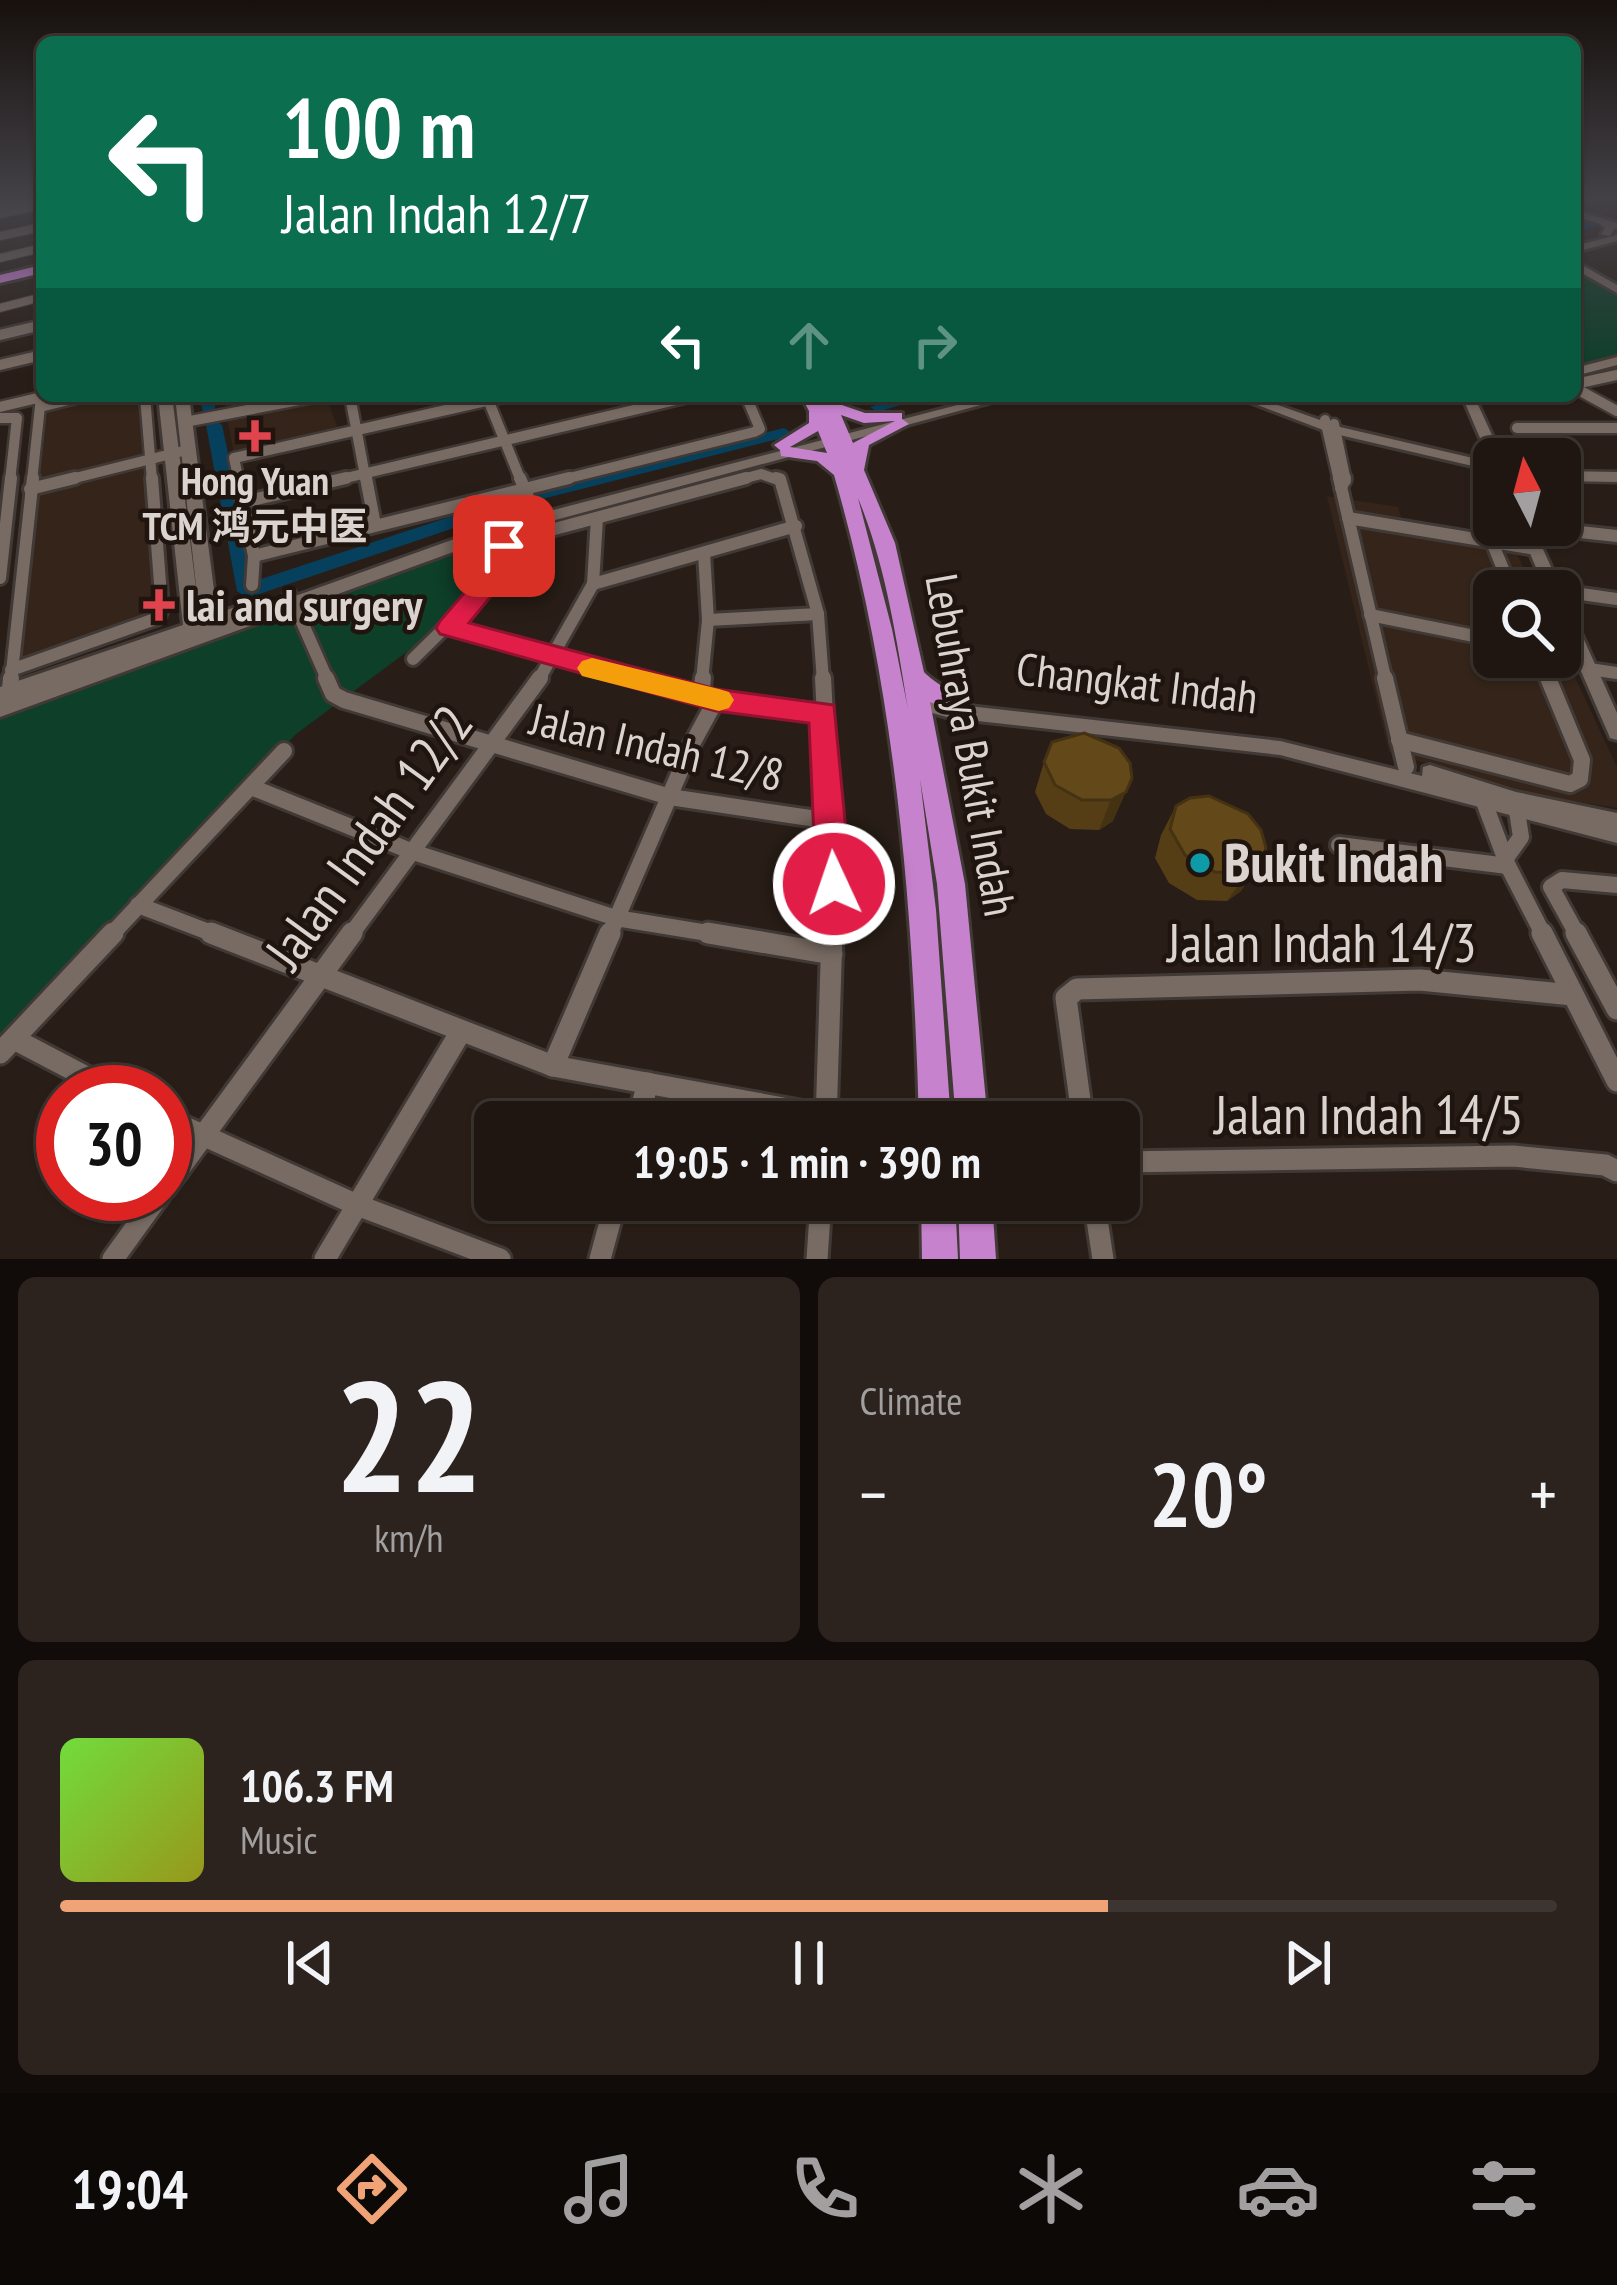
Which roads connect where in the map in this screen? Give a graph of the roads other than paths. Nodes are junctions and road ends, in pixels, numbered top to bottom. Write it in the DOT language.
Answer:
graph roads {
  1 [pos="36,268"];
  2 [pos="1581,268"];
  3 [pos="0,277"];
  4 [pos="1617,290"];
  5 [pos="36,299"];
  6 [pos="0,308"];
  7 [pos="36,326"];
  8 [pos="0,334"];
  9 [pos="36,356"];
  10 [pos="1617,361"];
  11 [pos="0,364"];
  12 [pos="1581,370"];
  13 [pos="1617,376"];
  14 [pos="1581,385"];
  15 [pos="1581,390"];
  16 [pos="36,398"];
  17 [pos="41,402"];
  18 [pos="145,402"];
  19 [pos="166,402"];
  20 [pos="183,402"];
  21 [pos="222,402"];
  22 [pos="290,402"];
  23 [pos="351,402"];
  24 [pos="472,402"];
  25 [pos="489,402"];
  26 [pos="668,402"];
  27 [pos="749,402"];
  28 [pos="821,402"];
  29 [pos="956,402"];
  30 [pos="980,402"];
  31 [pos="1259,402"];
  32 [pos="1273,402"];
  33 [pos="1470,402"];
  34 [pos="0,403"];
  35 [pos="1617,411"];
  36 [pos="224,415"];
  37 [pos="0,418"];
  38 [pos="898,420"];
  39 [pos="185,422"];
  40 [pos="1330,425"];
  41 [pos="1517,428"];
  42 [pos="1617,428"];
  43 [pos="356,430"];
  44 [pos="837,436"];
  45 [pos="1485,438"];
  46 [pos="504,441"];
  47 [pos="785,449"];
  48 [pos="179,452"];
  49 [pos="7,456"];
  50 [pos="1473,457"];
  51 [pos="150,459"];
  52 [pos="851,470"];
  53 [pos="365,474"];
  54 [pos="1581,476"];
  55 [pos="1617,477"];
  56 [pos="524,488"];
  57 [pos="30,489"];
  58 [pos="619,496"];
  59 [pos="4,501"];
  60 [pos="244,502"];
  61 [pos="533,509"];
  62 [pos="597,518"];
  63 [pos="1348,518"];
  64 [pos="374,524"];
  65 [pos="796,526"];
  66 [pos="1581,532"];
  67 [pos="1617,536"];
  68 [pos="499,538"];
  69 [pos="1473,539"];
  70 [pos="1517,546"];
  71 [pos="1535,546"];
  72 [pos="1536,549"];
  73 [pos="704,553"];
  74 [pos="1,554"];
  75 [pos="254,556"];
  76 [pos="1546,570"];
  77 [pos="0,578"];
  78 [pos="593,584"];
  79 [pos="252,585"];
  80 [pos="196,594"];
  81 [pos="1581,594"];
  82 [pos="1617,599"];
  83 [pos="287,600"];
  84 [pos="878,608"];
  85 [pos="818,614"];
  86 [pos="1370,615"];
  87 [pos="708,620"];
  88 [pos="449,628"];
  89 [pos="201,632"];
  90 [pos="1473,636"];
  91 [pos="1581,651"];
  92 [pos="123,652"];
  93 [pos="413,659"];
  94 [pos="554,659"];
  95 [pos="1589,669"];
  96 [pos="1617,673"];
  97 [pos="914,675"];
  98 [pos="1548,678"];
  99 [pos="6,694"];
  100 [pos="709,698"];
  101 [pos="919,703"];
  102 [pos="953,706"];
  103 [pos="823,713"];
  104 [pos="1617,733"];
  105 [pos="925,737"];
  106 [pos="1400,740"];
  107 [pos="491,746"];
  108 [pos="284,751"];
  109 [pos="1406,767"];
  110 [pos="250,787"];
  111 [pos="670,797"];
  112 [pos="1484,802"];
  113 [pos="1517,812"];
  114 [pos="912,820"];
  115 [pos="830,821"];
  116 [pos="1617,822"];
  117 [pos="1617,834"];
  118 [pos="1339,845"];
  119 [pos="413,851"];
  120 [pos="1507,862"];
  121 [pos="1617,885"];
  122 [pos="138,905"];
  123 [pos="616,918"];
  124 [pos="832,954"];
  125 [pos="320,978"];
  126 [pos="1574,995"];
  127 [pos="1617,1009"];
  128 [pos="460,1033"];
  129 [pos="7,1046"];
  130 [pos="52,1065"];
  131 [pos="553,1066"];
  132 [pos="1617,1081"];
  133 [pos="648,1083"];
  134 [pos="643,1101"];
  135 [pos="738,1101"];
  136 [pos="828,1101"];
  137 [pos="933,1101"];
  138 [pos="970,1101"];
  139 [pos="1080,1101"];
  140 [pos="192,1133"];
  141 [pos="202,1138"];
  142 [pos="192,1152"];
  143 [pos="1140,1162"];
  144 [pos="1617,1171"];
  145 [pos="357,1205"];
  146 [pos="141,1221"];
  147 [pos="610,1221"];
  148 [pos="820,1221"];
  149 [pos="939,1221"];
  150 [pos="976,1221"];
  151 [pos="1097,1221"];
  152 [pos="113,1259"];
  153 [pos="325,1259"];
  154 [pos="500,1259"];
  155 [pos="600,1259"];
  156 [pos="818,1259"];
  157 [pos="940,1259"];
  158 [pos="978,1259"];
  159 [pos="1103,1259"];
  1 -- 3 [label="highway"];
  2 -- 4 [label="main road"];
  5 -- 6 [label="street"];
  7 -- 8 [label="street"];
  9 -- 11 [label="street"];
  10 -- 12 [label="main road"];
  13 -- 14 [label="street"];
  15 -- 35 [label="street"];
  16 -- 34 [label="street"];
  17 -- 57 [label="street"];
  18 -- 51 [label="street"];
  19 -- 48 [label="main road"];
  20 -- 39 [label="main road"];
  21 -- 36 [label="street"];
  22 -- 36 [label="street"];
  23 -- 43 [label="street"];
  24 -- 43 [label="street"];
  25 -- 46 [label="street"];
  26 -- 46 [label="street"];
  27 -- 56 [label="street"];
  28 -- 38 [label="highway"];
  28 -- 44 [label="highway, Lebuhraya Bukit Indah"];
  28 -- 47 [label="highway"];
  29 -- 38 [label="main road"];
  30 -- 38 [label="main road"];
  31 -- 40 [label="street"];
  32 -- 40 [label="street"];
  33 -- 45 [label="street"];
  36 -- 39 [label="street"];
  37 -- 49 [label="street"];
  38 -- 44 [label="main road"];
  38 -- 52 [label="highway"];
  39 -- 48 [label="main road"];
  40 -- 50 [label="street"];
  40 -- 63 [label="street"];
  41 -- 42 [label="street"];
  43 -- 53 [label="street"];
  43 -- 60 [label="street"];
  44 -- 47 [label="main road"];
  44 -- 52 [label="highway, Lebuhraya Bukit Indah"];
  46 -- 53 [label="street"];
  46 -- 56 [label="street"];
  47 -- 52 [label="highway"];
  47 -- 58 [label="main road"];
  47 -- 61 [label="main road"];
  48 -- 51 [label="street"];
  48 -- 80 [label="main road"];
  49 -- 59 [label="street"];
  51 -- 57 [label="street"];
  51 -- 99 [label="street"];
  52 -- 84 [label="highway, Lebuhraya Bukit Indah"];
  52 -- 97 [label="highway, Lebuhraya Bukit Indah"];
  53 -- 60 [label="street"];
  53 -- 64 [label="street"];
  54 -- 55 [label="street"];
  56 -- 61 [label="street"];
  56 -- 64 [label="street"];
  57 -- 99 [label="street"];
  58 -- 61 [label="main road"];
  58 -- 68 [label="main road"];
  59 -- 74 [label="street"];
  60 -- 75 [label="street"];
  61 -- 68 [label="main road"];
  61 -- 83 [label="main road"];
  62 -- 65 [label="street"];
  62 -- 68 [label="street"];
  62 -- 78 [label="street, Jalan Indah 12/2"];
  63 -- 69 [label="street"];
  63 -- 86 [label="street"];
  64 -- 75 [label="street"];
  65 -- 73 [label="street"];
  65 -- 85 [label="street"];
  66 -- 67 [label="street"];
  68 -- 83 [label="main road"];
  68 -- 88 [label="street"];
  70 -- 72 [label="street"];
  71 -- 72 [label="street"];
  72 -- 76 [label="street"];
  73 -- 78 [label="street"];
  73 -- 87 [label="street"];
  74 -- 77 [label="street"];
  75 -- 79 [label="street"];
  78 -- 94 [label="street, Jalan Indah 12/2"];
  80 -- 83 [label="main road"];
  80 -- 89 [label="main road"];
  80 -- 92 [label="main road"];
  81 -- 82 [label="street"];
  83 -- 89 [label="main road"];
  83 -- 107 [label="street, Jalan Indah 12/8"];
  84 -- 101 [label="highway"];
  84 -- 114 [label="highway, Lebuhraya Bukit Indah"];
  85 -- 87 [label="street"];
  85 -- 103 [label="street"];
  86 -- 90 [label="street"];
  86 -- 106 [label="street"];
  87 -- 100 [label="street"];
  88 -- 93 [label="street"];
  88 -- 94 [label="street"];
  89 -- 92 [label="main road"];
  89 -- 99 [label="main road"];
  91 -- 95 [label="street"];
  92 -- 99 [label="main road"];
  94 -- 100 [label="street"];
  94 -- 107 [label="street, Jalan Indah 12/2"];
  95 -- 96 [label="street"];
  95 -- 104 [label="street"];
  97 -- 101 [label="highway, Lebuhraya Bukit Indah"];
  97 -- 102 [label="highway"];
  98 -- 106 [label="street"];
  100 -- 103 [label="street"];
  100 -- 111 [label="street"];
  101 -- 102 [label="street, Changkat Indah"];
  101 -- 105 [label="highway, Lebuhraya Bukit Indah"];
  101 -- 114 [label="highway"];
  102 -- 105 [label="highway"];
  102 -- 109 [label="street, Changkat Indah"];
  102 -- 112 [label="street, Changkat Indah"];
  103 -- 115 [label="street"];
  105 -- 138 [label="highway, Lebuhraya Bukit Indah"];
  106 -- 109 [label="street"];
  107 -- 111 [label="street, Jalan Indah 12/8"];
  107 -- 119 [label="street, Jalan Indah 12/2"];
  108 -- 110 [label="street"];
  109 -- 116 [label="street, Changkat Indah"];
  110 -- 119 [label="street"];
  110 -- 122 [label="street"];
  111 -- 115 [label="street, Jalan Indah 12/8"];
  111 -- 123 [label="street"];
  112 -- 113 [label="street, Changkat Indah"];
  112 -- 120 [label="street"];
  113 -- 117 [label="street, Changkat Indah"];
  113 -- 120 [label="street"];
  114 -- 137 [label="highway, Lebuhraya Bukit Indah"];
  115 -- 124 [label="street"];
  118 -- 120 [label="street"];
  119 -- 123 [label="street"];
  119 -- 125 [label="street, Jalan Indah 12/2"];
  120 -- 126 [label="street"];
  121 -- 127 [label="street"];
  122 -- 125 [label="street"];
  122 -- 129 [label="street"];
  123 -- 124 [label="street"];
  123 -- 131 [label="street"];
  124 -- 136 [label="street"];
  125 -- 128 [label="street"];
  125 -- 141 [label="street, Jalan Indah 12/2"];
  126 -- 132 [label="street"];
  126 -- 139 [label="street, Jalan Indah 14/3"];
  128 -- 131 [label="street"];
  128 -- 145 [label="street"];
  129 -- 130 [label="street"];
  131 -- 133 [label="street"];
  133 -- 134 [label="street"];
  133 -- 135 [label="street"];
  140 -- 141 [label="street"];
  141 -- 142 [label="street, Jalan Indah 12/2"];
  141 -- 145 [label="street"];
  143 -- 144 [label="street, Jalan Indah 14/5"];
  145 -- 153 [label="street"];
  145 -- 154 [label="street"];
  146 -- 152 [label="street, Jalan Indah 12/2"];
  147 -- 155 [label="street"];
  148 -- 156 [label="street"];
  149 -- 157 [label="highway"];
  150 -- 158 [label="highway"];
  151 -- 159 [label="street"];
}
